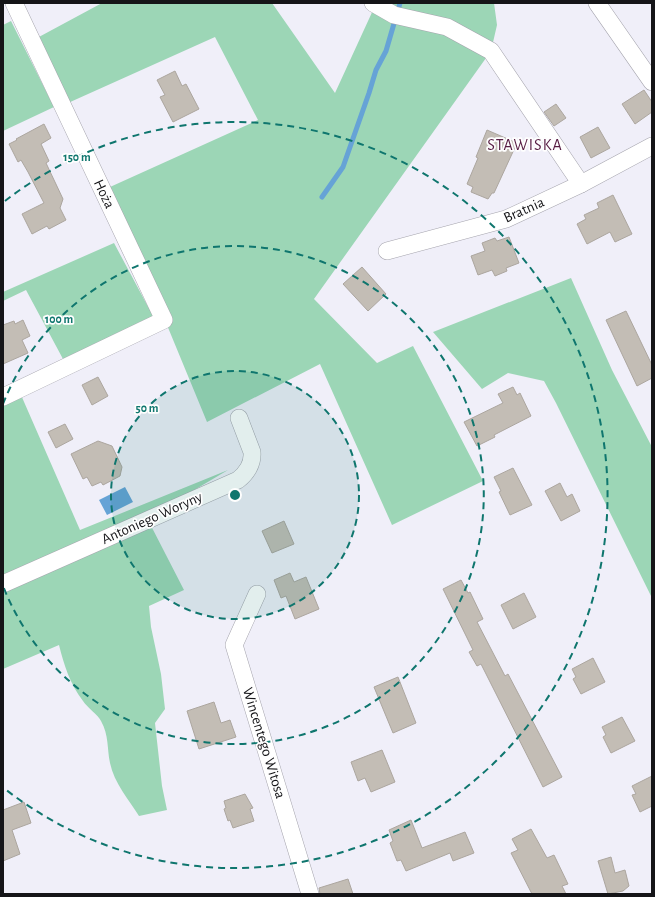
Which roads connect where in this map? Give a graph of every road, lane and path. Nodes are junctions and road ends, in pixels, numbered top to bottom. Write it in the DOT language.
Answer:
graph roads {
  1 [pos="14,3"];
  2 [pos="373,3"];
  3 [pos="597,3"];
  4 [pos="652,82"];
  5 [pos="652,146"];
  6 [pos="581,184"];
  7 [pos="387,251"];
  8 [pos="3,397"];
  9 [pos="239,418"];
  10 [pos="3,584"];
  11 [pos="256,594"];
  12 [pos="310,894"];
  1 -- 8 [label="street, Hoża"];
  2 -- 6 [label="street"];
  3 -- 4 [label="street"];
  5 -- 6 [label="street, Bratnia"];
  6 -- 7 [label="street, Bratnia"];
  9 -- 10 [label="street, Antoniego Woryny"];
  11 -- 12 [label="street, Wincentego Witosa"];
}
